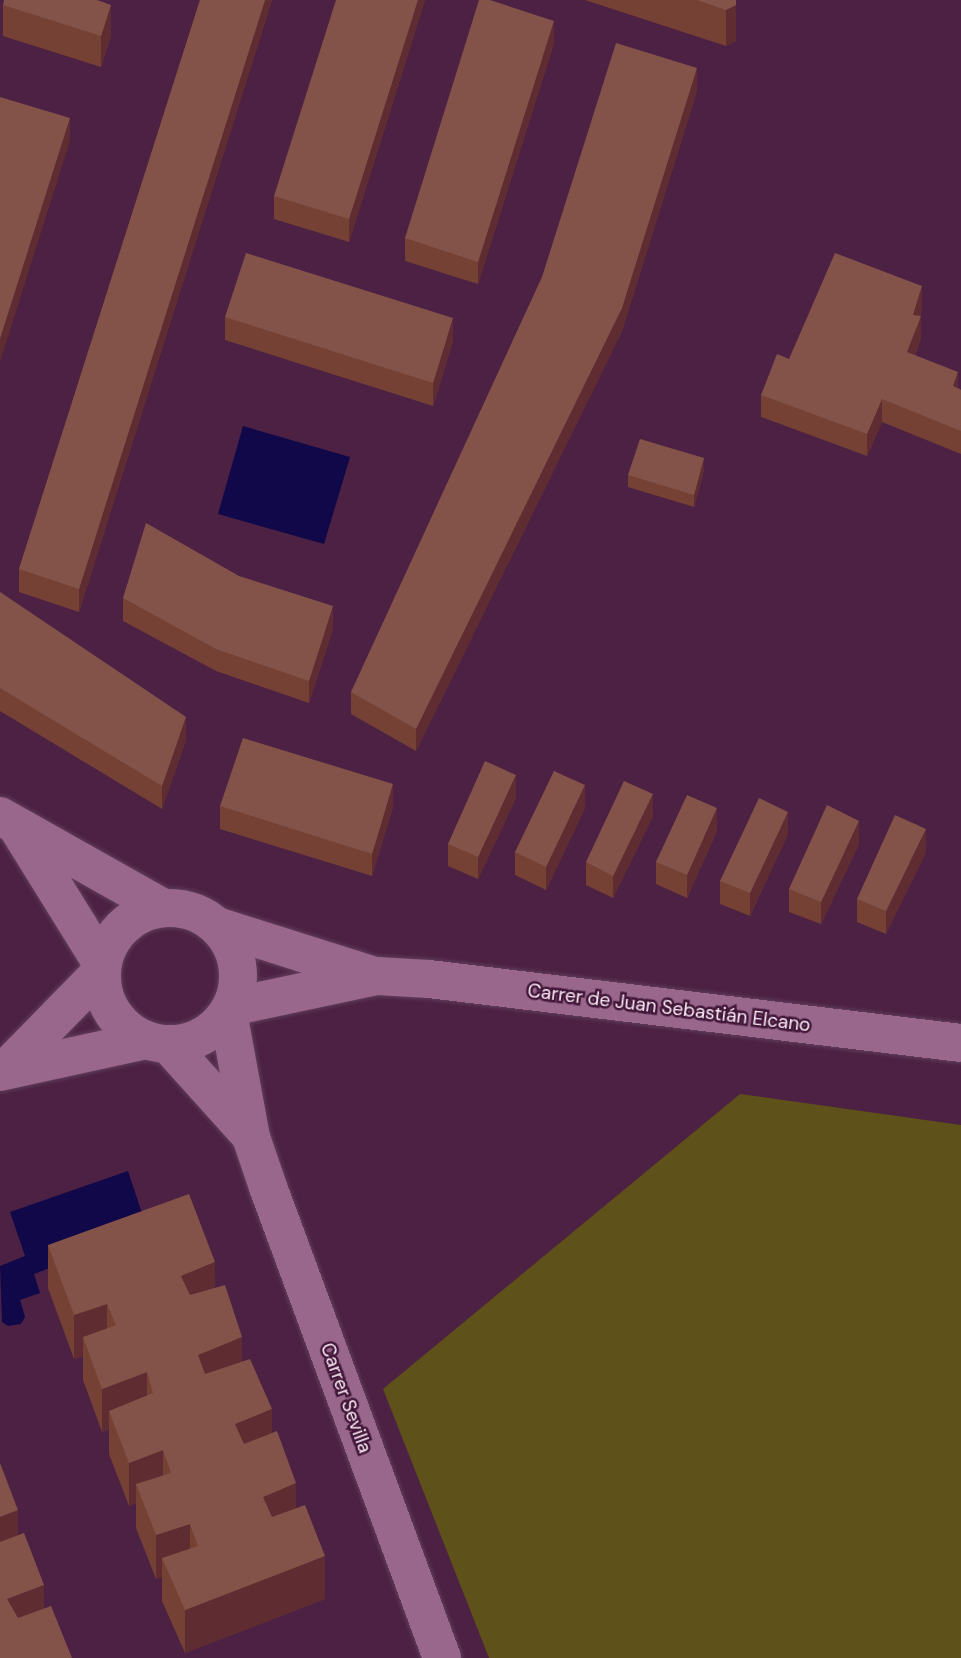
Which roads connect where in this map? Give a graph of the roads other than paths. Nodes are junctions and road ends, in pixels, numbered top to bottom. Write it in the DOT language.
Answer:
graph roads {
  1 [pos="9,822"];
  2 [pos="163,908"];
  3 [pos="217,926"];
  4 [pos="102,968"];
  5 [pos="377,976"];
  6 [pos="229,1009"];
  7 [pos="158,1042"];
  8 [pos="961,1043"];
  9 [pos="2,1071"];
  10 [pos="251,1137"];
  11 [pos="442,1658"];
  1 -- 2 [label="main road"];
  1 -- 4 [label="main road"];
  2 -- 3 [label="main road"];
  2 -- 4 [label="main road"];
  3 -- 5 [label="main road, Carrer de Juan Sebastián Elcano"];
  3 -- 6 [label="main road"];
  4 -- 7 [label="main road"];
  4 -- 9 [label="main road"];
  5 -- 6 [label="main road, Carrer de Juan Sebastián Elcano"];
  5 -- 8 [label="main road, Carrer de Juan Sebastián Elcano"];
  6 -- 7 [label="main road"];
  6 -- 10 [label="main road, Carrer Sevilla"];
  7 -- 9 [label="main road"];
  7 -- 10 [label="main road, Carrer Sevilla"];
  10 -- 11 [label="main road, Carrer Sevilla"];
}
